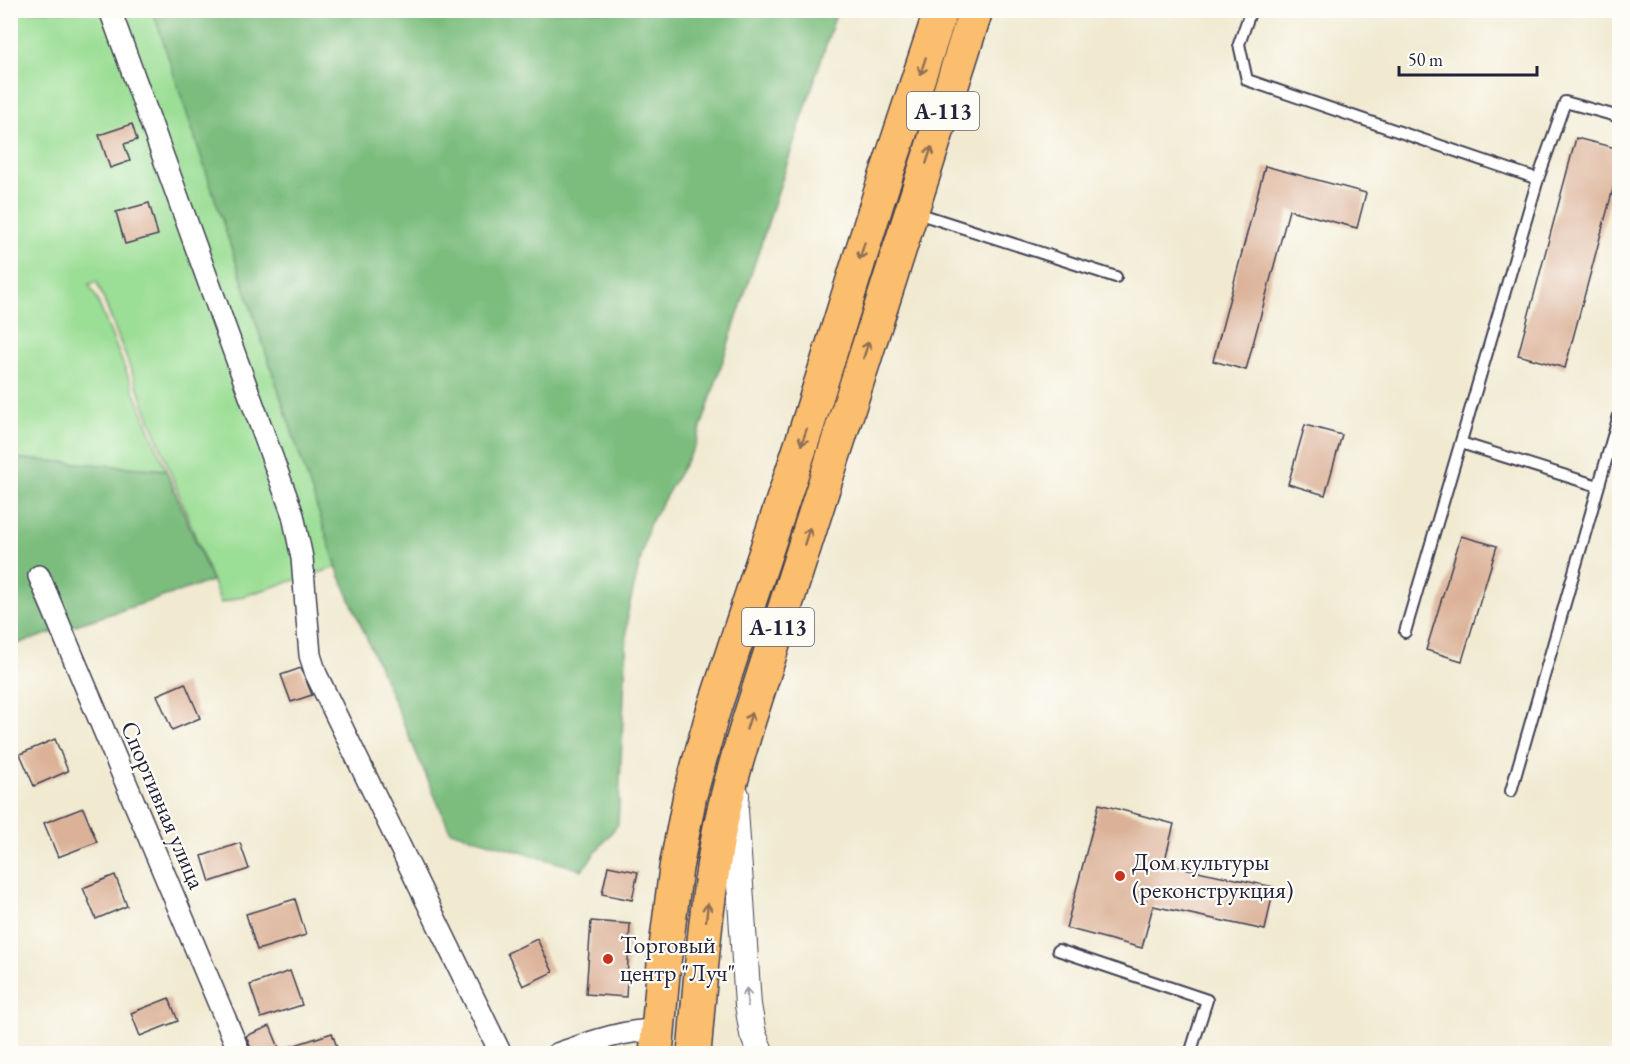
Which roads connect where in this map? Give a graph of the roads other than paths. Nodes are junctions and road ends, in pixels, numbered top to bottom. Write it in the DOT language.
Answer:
graph roads {
  1 [pos="110,10"];
  2 [pos="941,10"];
  3 [pos="976,10"];
  4 [pos="1251,10"];
  5 [pos="1620,117"];
  6 [pos="1538,179"];
  7 [pos="910,211"];
  8 [pos="1116,277"];
  9 [pos="1620,412"];
  10 [pos="1461,443"];
  11 [pos="1598,486"];
  12 [pos="39,576"];
  13 [pos="1405,632"];
  14 [pos="738,758"];
  15 [pos="1511,791"];
  16 [pos="1058,950"];
  17 [pos="657,1042"];
  18 [pos="240,1053"];
  19 [pos="501,1053"];
  20 [pos="558,1053"];
  21 [pos="694,1053"];
  22 [pos="761,1053"];
  23 [pos="1190,1053"];
  1 -- 19 [label="street"];
  2 -- 17 [label="highway, А-113, one-way"];
  7 -- 3 [label="highway, А-113, one-way"];
  4 -- 6 [label="lane"];
  5 -- 6 [label="lane"];
  6 -- 10 [label="lane"];
  7 -- 8 [label="lane"];
  14 -- 7 [label="highway, А-113, one-way"];
  9 -- 11 [label="lane"];
  10 -- 11 [label="lane"];
  10 -- 13 [label="lane"];
  11 -- 15 [label="lane"];
  12 -- 18 [label="street, Спортивная улица"];
  21 -- 14 [label="highway, А-113, one-way"];
  22 -- 14 [label="street, one-way"];
  16 -- 23 [label="lane"];
  17 -- 20 [label="street"];
}
